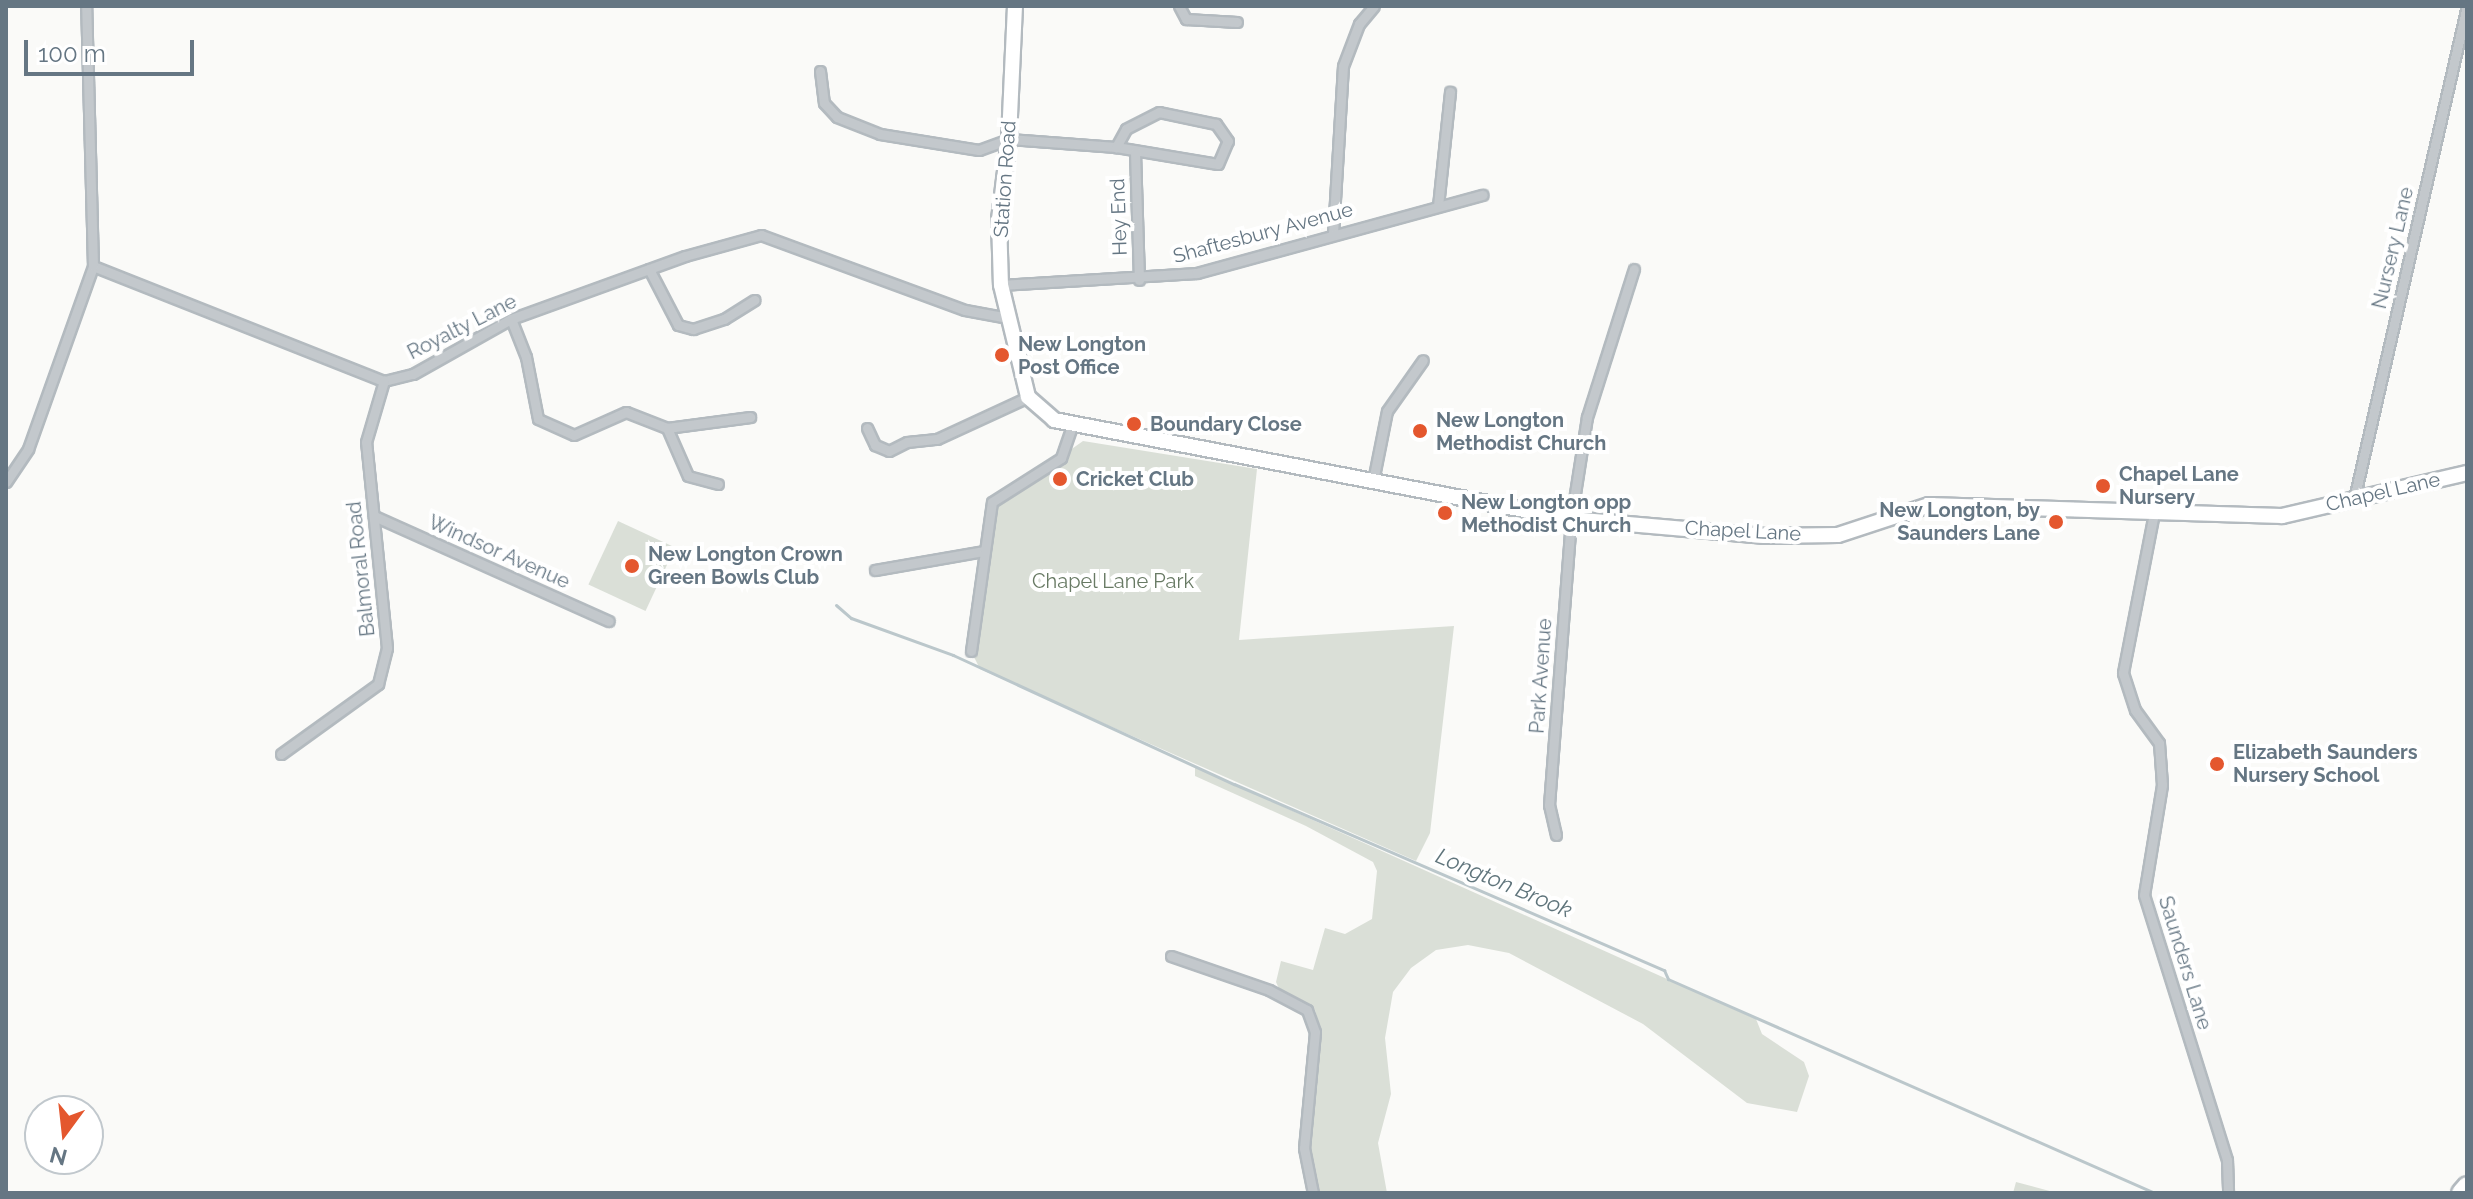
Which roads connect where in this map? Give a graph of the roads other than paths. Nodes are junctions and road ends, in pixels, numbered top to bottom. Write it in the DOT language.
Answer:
graph roads {
  1 [pos="86,6"];
  2 [pos="1015,6"];
  3 [pos="1179,6"];
  4 [pos="1374,6"];
  5 [pos="2467,6"];
  6 [pos="1237,22"];
  7 [pos="820,71"];
  8 [pos="1450,92"];
  9 [pos="1009,139"];
  10 [pos="1116,147"];
  11 [pos="1135,152"];
  12 [pos="1483,195"];
  13 [pos="1438,206"];
  14 [pos="1333,234"];
  15 [pos="93,266"];
  16 [pos="649,269"];
  17 [pos="1634,269"];
  18 [pos="1139,280"];
  19 [pos="1001,285"];
  20 [pos="754,300"];
  21 [pos="1008,318"];
  22 [pos="511,319"];
  23 [pos="1423,360"];
  24 [pos="384,381"];
  25 [pos="1028,397"];
  26 [pos="750,417"];
  27 [pos="1073,423"];
  28 [pos="667,428"];
  29 [pos="867,428"];
  30 [pos="2467,473"];
  31 [pos="1373,481"];
  32 [pos="6,482"];
  33 [pos="718,484"];
  34 [pos="2354,499"];
  35 [pos="2154,513"];
  36 [pos="374,516"];
  37 [pos="1571,519"];
  38 [pos="984,551"];
  39 [pos="875,570"];
  40 [pos="609,621"];
  41 [pos="971,651"];
  42 [pos="281,754"];
  43 [pos="1556,835"];
  44 [pos="1171,956"];
  45 [pos="2467,1186"];
  46 [pos="1313,1193"];
  47 [pos="2228,1193"];
  48 [pos="2461,1193"];
  1 -- 15 [label="street"];
  2 -- 9 [label="street, Station Road"];
  3 -- 6 [label="street"];
  4 -- 14 [label="street"];
  5 -- 34 [label="street, Nursery Lane"];
  7 -- 9 [label="street"];
  8 -- 13 [label="street"];
  9 -- 10 [label="street"];
  9 -- 19 [label="street, Station Road"];
  10 -- 11 [label="street"];
  10 -- 11 [label="street"];
  11 -- 18 [label="street, Hey End"];
  12 -- 13 [label="street, Shaftesbury Avenue"];
  13 -- 14 [label="street, Shaftesbury Avenue"];
  14 -- 18 [label="street, Shaftesbury Avenue"];
  15 -- 24 [label="street"];
  15 -- 32 [label="street"];
  16 -- 20 [label="street"];
  16 -- 21 [label="street, Royalty Lane"];
  16 -- 22 [label="street, Royalty Lane"];
  17 -- 37 [label="street, Park Avenue"];
  18 -- 19 [label="street, Shaftesbury Avenue"];
  19 -- 21 [label="street, Station Road"];
  21 -- 25 [label="street, Station Road"];
  22 -- 24 [label="street, Royalty Lane"];
  22 -- 28 [label="street"];
  23 -- 31 [label="street"];
  24 -- 36 [label="street, Balmoral Road"];
  25 -- 27 [label="street, Chapel Lane"];
  25 -- 29 [label="street"];
  26 -- 28 [label="street"];
  27 -- 31 [label="street, Chapel Lane"];
  27 -- 38 [label="street"];
  28 -- 33 [label="street"];
  30 -- 34 [label="street, Chapel Lane"];
  31 -- 37 [label="street, Chapel Lane"];
  34 -- 35 [label="street, Chapel Lane"];
  35 -- 37 [label="street, Chapel Lane"];
  35 -- 47 [label="street, Saunders Lane"];
  36 -- 40 [label="street, Windsor Avenue"];
  36 -- 42 [label="street, Balmoral Road"];
  37 -- 43 [label="street, Park Avenue"];
  38 -- 39 [label="street"];
  38 -- 41 [label="street"];
  44 -- 46 [label="street"];
  45 -- 48 [label="highway"];
}
